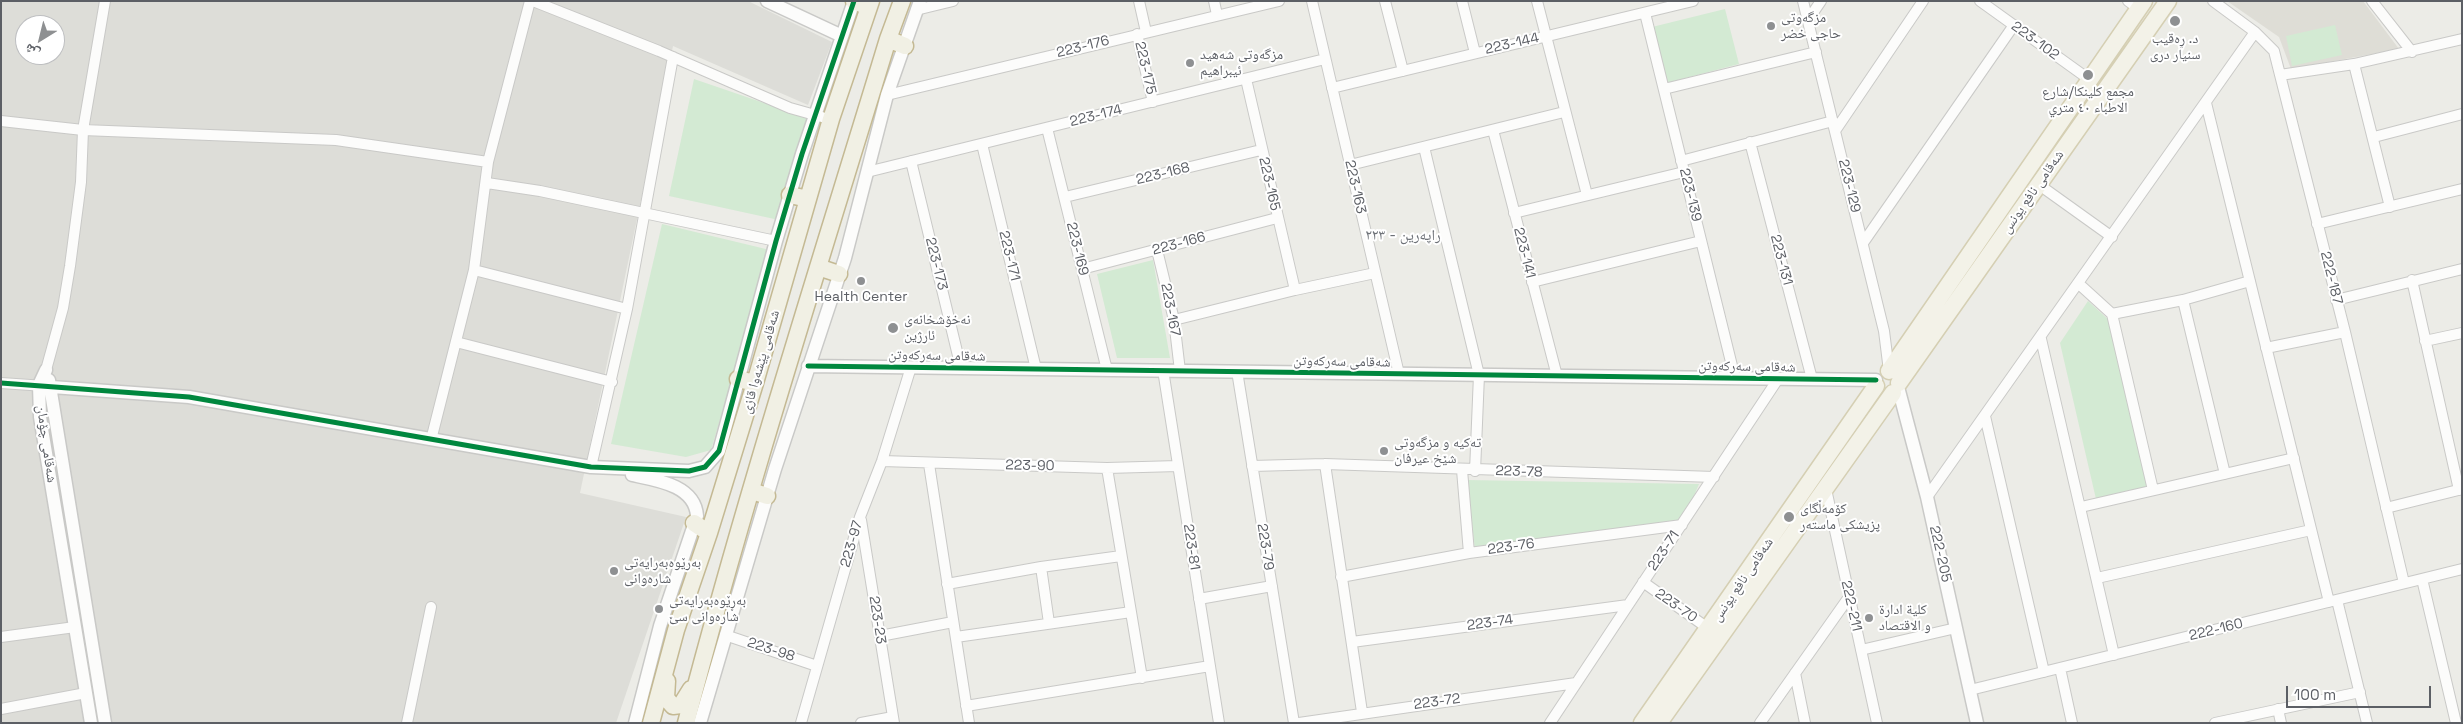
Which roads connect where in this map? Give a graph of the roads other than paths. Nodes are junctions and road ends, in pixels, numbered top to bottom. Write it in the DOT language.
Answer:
graph roads {
  1 [pos="105,1"];
  2 [pos="532,1"];
  3 [pos="767,1"];
  4 [pos="902,1"];
  5 [pos="953,1"];
  6 [pos="1139,1"];
  7 [pos="1214,1"];
  8 [pos="1279,1"];
  9 [pos="1312,1"];
  10 [pos="1385,1"];
  11 [pos="1462,1"];
  12 [pos="1537,1"];
  13 [pos="1693,1"];
  14 [pos="1803,1"];
  15 [pos="1821,1"];
  16 [pos="1923,1"];
  17 [pos="1980,1"];
  18 [pos="2168,1"];
  19 [pos="2212,1"];
  20 [pos="2372,1"];
  21 [pos="862,3"];
  22 [pos="2137,4"];
  23 [pos="918,6"];
  24 [pos="1645,13"];
  25 [pos="1217,16"];
  26 [pos="1808,20"];
  27 [pos="2014,25"];
  28 [pos="2255,32"];
  29 [pos="1142,33"];
  30 [pos="842,36"];
  31 [pos="1546,36"];
  32 [pos="888,39"];
  33 [pos="2462,40"];
  34 [pos="905,46"];
  35 [pos="1816,52"];
  36 [pos="2412,52"];
  37 [pos="1475,53"];
  38 [pos="673,58"];
  39 [pos="1325,59"];
  40 [pos="2354,64"];
  41 [pos="1403,71"];
  42 [pos="2280,75"];
  43 [pos="1246,79"];
  44 [pos="2090,80"];
  45 [pos="1332,88"];
  46 [pos="1664,89"];
  47 [pos="888,95"];
  48 [pos="1153,102"];
  49 [pos="2206,103"];
  50 [pos="1564,112"];
  51 [pos="2462,114"];
  52 [pos="823,117"];
  53 [pos="1,121"];
  54 [pos="1834,126"];
  55 [pos="1046,128"];
  56 [pos="83,130"];
  57 [pos="1493,130"];
  58 [pos="2374,137"];
  59 [pos="1750,142"];
  60 [pos="982,144"];
  61 [pos="1424,147"];
  62 [pos="1261,150"];
  63 [pos="911,161"];
  64 [pos="1682,161"];
  65 [pos="488,162"];
  66 [pos="1350,165"];
  67 [pos="867,172"];
  68 [pos="1684,172"];
  69 [pos="487,184"];
  70 [pos="2038,184"];
  71 [pos="2462,189"];
  72 [pos="1587,195"];
  73 [pos="790,196"];
  74 [pos="1065,198"];
  75 [pos="808,199"];
  76 [pos="2390,207"];
  77 [pos="643,212"];
  78 [pos="1514,213"];
  79 [pos="1277,218"];
  80 [pos="2317,224"];
  81 [pos="2112,237"];
  82 [pos="776,241"];
  83 [pos="1701,241"];
  84 [pos="1863,243"];
  85 [pos="1157,250"];
  86 [pos="818,267"];
  87 [pos="1082,269"];
  88 [pos="2462,269"];
  89 [pos="474,270"];
  90 [pos="1375,273"];
  91 [pos="839,274"];
  92 [pos="2412,280"];
  93 [pos="2250,281"];
  94 [pos="1532,282"];
  95 [pos="2080,284"];
  96 [pos="1295,290"];
  97 [pos="2183,300"];
  98 [pos="2336,300"];
  99 [pos="627,309"];
  100 [pos="2112,314"];
  101 [pos="1174,320"];
  102 [pos="2346,332"];
  103 [pos="2462,333"];
  104 [pos="2041,339"];
  105 [pos="2426,341"];
  106 [pos="456,342"];
  107 [pos="2266,348"];
  108 [pos="808,366"];
  109 [pos="911,367"];
  110 [pos="961,368"];
  111 [pos="1036,369"];
  112 [pos="46,370"];
  113 [pos="1107,370"];
  114 [pos="1163,370"];
  115 [pos="1180,371"];
  116 [pos="1237,371"];
  117 [pos="1399,374"];
  118 [pos="1479,375"];
  119 [pos="1556,376"];
  120 [pos="1735,378"];
  121 [pos="738,379"];
  122 [pos="1778,379"];
  123 [pos="1812,379"];
  124 [pos="1,382"];
  125 [pos="612,382"];
  126 [pos="755,383"];
  127 [pos="1888,383"];
  128 [pos="46,386"];
  129 [pos="55,414"];
  130 [pos="1985,416"];
  131 [pos="40,417"];
  132 [pos="431,440"];
  133 [pos="2294,458"];
  134 [pos="882,461"];
  135 [pos="929,464"];
  136 [pos="1325,464"];
  137 [pos="1178,466"];
  138 [pos="1252,466"];
  139 [pos="595,467"];
  140 [pos="1107,468"];
  141 [pos="1462,470"];
  142 [pos="1475,471"];
  143 [pos="2226,474"];
  144 [pos="1714,477"];
  145 [pos="1826,489"];
  146 [pos="2460,489"];
  147 [pos="2154,490"];
  148 [pos="759,494"];
  149 [pos="1928,498"];
  150 [pos="2081,506"];
  151 [pos="2386,508"];
  152 [pos="860,517"];
  153 [pos="694,523"];
  154 [pos="1682,525"];
  155 [pos="2311,530"];
  156 [pos="709,533"];
  157 [pos="1469,553"];
  158 [pos="1121,556"];
  159 [pos="1041,567"];
  160 [pos="2462,569"];
  161 [pos="1341,577"];
  162 [pos="2097,578"];
  163 [pos="2422,579"];
  164 [pos="1643,582"];
  165 [pos="2404,583"];
  166 [pos="948,584"];
  167 [pos="1272,586"];
  168 [pos="1849,597"];
  169 [pos="1199,599"];
  170 [pos="2333,601"];
  171 [pos="1628,605"];
  172 [pos="431,607"];
  173 [pos="1131,612"];
  174 [pos="953,622"];
  175 [pos="1049,623"];
  176 [pos="74,627"];
  177 [pos="1956,628"];
  178 [pos="1709,629"];
  179 [pos="676,630"];
  180 [pos="725,635"];
  181 [pos="1,636"];
  182 [pos="880,636"];
  183 [pos="956,636"];
  184 [pos="1352,642"];
  185 [pos="1861,650"];
  186 [pos="704,655"];
  187 [pos="2114,655"];
  188 [pos="817,666"];
  189 [pos="1210,666"];
  190 [pos="2060,668"];
  191 [pos="2044,672"];
  192 [pos="1795,673"];
  193 [pos="1142,678"];
  194 [pos="1576,683"];
  195 [pos="1970,690"];
  196 [pos="2360,692"];
  197 [pos="86,693"];
  198 [pos="966,706"];
  199 [pos="1,709"];
  200 [pos="2278,709"];
  201 [pos="1362,712"];
  202 [pos="893,720"];
  203 [pos="91,723"];
  204 [pos="105,723"];
  205 [pos="407,723"];
  206 [pos="635,723"];
  207 [pos="651,723"];
  208 [pos="686,723"];
  209 [pos="700,723"];
  210 [pos="801,723"];
  211 [pos="861,723"];
  212 [pos="969,723"];
  213 [pos="1219,723"];
  214 [pos="1294,723"];
  215 [pos="1299,723"];
  216 [pos="1550,723"];
  217 [pos="1642,723"];
  218 [pos="1659,723"];
  219 [pos="1760,723"];
  220 [pos="1805,723"];
  221 [pos="1877,723"];
  222 [pos="1977,723"];
  223 [pos="2072,723"];
  224 [pos="2214,723"];
  225 [pos="2281,723"];
  226 [pos="2367,723"];
  227 [pos="2456,723"];
  1 -- 56 [label="street"];
  2 -- 38 [label="street"];
  2 -- 65 [label="street"];
  3 -- 30 [label="street"];
  4 -- 32 [label="highway, شەقامی پێشەوا قازی"];
  5 -- 23 [label="street"];
  6 -- 29 [label="street, 223-175"];
  7 -- 25 [label="street"];
  8 -- 25 [label="street, 223-176"];
  9 -- 39 [label="street, 223-163"];
  10 -- 41 [label="street"];
  11 -- 37 [label="street"];
  12 -- 31 [label="street"];
  13 -- 24 [label="street, 223-144"];
  14 -- 26 [label="street, 223-129"];
  15 -- 26 [label="street"];
  16 -- 54 [label="street"];
  17 -- 27 [label="street, 223-102"];
  18 -- 70 [label="main road, شەقامی نافع یونس"];
  19 -- 28 [label="street, 222-187"];
  20 -- 36 [label="street"];
  21 -- 30 [label="street"];
  21 -- 52 [label="highway, شەقامی پێشەوا قازی"];
  22 -- 44 [label="main road, شەقامی نافع یونس"];
  23 -- 34 [label="street"];
  24 -- 31 [label="street, 223-144"];
  24 -- 46 [label="street, 223-139"];
  25 -- 29 [label="street, 223-176"];
  26 -- 35 [label="street, 223-129"];
  27 -- 44 [label="street, 223-102"];
  27 -- 84 [label="street"];
  28 -- 42 [label="street, 222-187"];
  28 -- 49 [label="street"];
  29 -- 47 [label="street, 223-176"];
  29 -- 48 [label="street, 223-175"];
  30 -- 52 [label="street"];
  31 -- 37 [label="street, 223-144"];
  31 -- 50 [label="street"];
  32 -- 34 [label="highway"];
  32 -- 86 [label="highway, شەقامی پێشەوا قازی"];
  33 -- 36 [label="street"];
  34 -- 47 [label="street"];
  35 -- 46 [label="street"];
  35 -- 54 [label="street, 223-129"];
  36 -- 40 [label="street"];
  37 -- 41 [label="street, 223-144"];
  38 -- 52 [label="street"];
  38 -- 77 [label="street"];
  39 -- 43 [label="street, 223-174"];
  39 -- 45 [label="street, 223-163"];
  40 -- 42 [label="street"];
  40 -- 58 [label="street"];
  41 -- 45 [label="street, 223-144"];
  42 -- 80 [label="street, 222-187"];
  43 -- 48 [label="street, 223-174"];
  43 -- 62 [label="street, 223-165"];
  44 -- 127 [label="main road, شەقامی نافع یونس"];
  45 -- 66 [label="street, 223-163"];
  46 -- 64 [label="street, 223-139"];
  47 -- 67 [label="street"];
  48 -- 55 [label="street, 223-174"];
  49 -- 81 [label="street"];
  49 -- 93 [label="street"];
  50 -- 57 [label="street"];
  50 -- 72 [label="street"];
  51 -- 58 [label="street"];
  52 -- 73 [label="street"];
  52 -- 75 [label="highway, شەقامی پێشەوا قازی"];
  53 -- 56 [label="street"];
  54 -- 59 [label="street"];
  54 -- 84 [label="street, 223-129"];
  55 -- 60 [label="street, 223-174"];
  55 -- 74 [label="street, 223-169"];
  56 -- 65 [label="street"];
  56 -- 112 [label="street"];
  57 -- 61 [label="street"];
  57 -- 78 [label="street, 223-141"];
  58 -- 76 [label="street"];
  59 -- 64 [label="street"];
  59 -- 123 [label="street, 223-131"];
  60 -- 63 [label="street, 223-174"];
  60 -- 111 [label="street, 223-171"];
  61 -- 66 [label="street"];
  61 -- 118 [label="street"];
  62 -- 74 [label="street, 223-168"];
  62 -- 79 [label="street, 223-165"];
  63 -- 67 [label="street, 223-174"];
  63 -- 110 [label="street, 223-173"];
  64 -- 68 [label="street, 223-139"];
  65 -- 69 [label="street"];
  66 -- 90 [label="street, 223-163"];
  67 -- 91 [label="street"];
  68 -- 72 [label="street"];
  68 -- 83 [label="street, 223-139"];
  69 -- 77 [label="street"];
  69 -- 89 [label="street"];
  70 -- 81 [label="street"];
  70 -- 127 [label="main road, شەقامی نافع یونس"];
  71 -- 76 [label="street"];
  72 -- 78 [label="street"];
  73 -- 75 [label="highway"];
  73 -- 82 [label="street"];
  74 -- 87 [label="street, 223-169"];
  75 -- 126 [label="highway, شەقامی پێشەوا قازی"];
  76 -- 80 [label="street"];
  77 -- 82 [label="street"];
  77 -- 99 [label="street"];
  78 -- 94 [label="street, 223-141"];
  79 -- 85 [label="street, 223-166"];
  79 -- 96 [label="street, 223-165"];
  80 -- 98 [label="street, 222-187"];
  81 -- 95 [label="street"];
  82 -- 121 [label="street"];
  83 -- 94 [label="street"];
  83 -- 120 [label="street, 223-139"];
  84 -- 127 [label="street, 223-129"];
  85 -- 87 [label="street, 223-166"];
  85 -- 101 [label="street, 223-167"];
  86 -- 91 [label="highway"];
  86 -- 148 [label="highway, شەقامی پێشەوا قازی"];
  87 -- 113 [label="street, 223-169"];
  88 -- 92 [label="street"];
  89 -- 99 [label="street"];
  89 -- 106 [label="street"];
  90 -- 96 [label="street"];
  90 -- 117 [label="street, 223-163"];
  91 -- 108 [label="street"];
  92 -- 98 [label="street"];
  92 -- 105 [label="street"];
  93 -- 97 [label="street"];
  93 -- 107 [label="street"];
  94 -- 119 [label="street, 223-141"];
  95 -- 100 [label="street"];
  95 -- 104 [label="street"];
  96 -- 101 [label="street"];
  97 -- 100 [label="street"];
  97 -- 143 [label="street"];
  98 -- 102 [label="street, 222-187"];
  99 -- 125 [label="street"];
  100 -- 147 [label="street"];
  101 -- 115 [label="street, 223-167"];
  102 -- 107 [label="street"];
  102 -- 151 [label="street, 222-187"];
  103 -- 105 [label="street"];
  104 -- 130 [label="street"];
  104 -- 150 [label="street"];
  105 -- 146 [label="street"];
  106 -- 125 [label="street"];
  106 -- 132 [label="street"];
  107 -- 133 [label="street"];
  108 -- 109 [label="street, شەقامی سەرکەوتن"];
  108 -- 148 [label="street"];
  109 -- 110 [label="street, شەقامی سەرکەوتن"];
  109 -- 134 [label="street, 223-97"];
  110 -- 111 [label="street, شەقامی سەرکەوتن"];
  111 -- 113 [label="street, شەقامی سەرکەوتن"];
  112 -- 128 [label="street, شەقامی چۆمان"];
  113 -- 114 [label="street, شەقامی سەرکەوتن"];
  114 -- 115 [label="street, شەقامی سەرکەوتن"];
  114 -- 137 [label="street, 223-81"];
  115 -- 116 [label="street, شەقامی سەرکەوتن"];
  116 -- 117 [label="street, شەقامی سەرکەوتن"];
  116 -- 138 [label="street, 223-79"];
  117 -- 118 [label="street, شەقامی سەرکەوتن"];
  118 -- 119 [label="street, شەقامی سەرکەوتن"];
  118 -- 142 [label="street"];
  119 -- 120 [label="street, شەقامی سەرکەوتن"];
  120 -- 122 [label="street, شەقامی سەرکەوتن"];
  121 -- 126 [label="highway"];
  121 -- 139 [label="street"];
  122 -- 123 [label="street, شەقامی سەرکەوتن"];
  122 -- 144 [label="street, 223-71"];
  123 -- 127 [label="street, شەقامی سەرکەوتن"];
  124 -- 128 [label="street"];
  125 -- 139 [label="street"];
  126 -- 156 [label="highway, شەقامی پێشەوا قازی"];
  127 -- 145 [label="main road, شەقامی نافع یونس"];
  127 -- 149 [label="street, 222-205"];
  127 -- 178 [label="main road, شەقامی نافع یونس"];
  128 -- 129 [label="street, شەقامی چۆمان"];
  128 -- 131 [label="street, شەقامی چۆمان"];
  128 -- 132 [label="street"];
  129 -- 131 [label="street"];
  129 -- 204 [label="street, شەقامی چۆمان"];
  130 -- 149 [label="street"];
  130 -- 191 [label="street"];
  131 -- 176 [label="street, شەقامی چۆمان"];
  132 -- 139 [label="street"];
  133 -- 143 [label="street"];
  133 -- 155 [label="street"];
  134 -- 135 [label="street, 223-90"];
  134 -- 152 [label="street, 223-97"];
  135 -- 140 [label="street, 223-90"];
  135 -- 166 [label="street"];
  136 -- 138 [label="street, 223-78"];
  136 -- 141 [label="street, 223-78"];
  136 -- 161 [label="street"];
  137 -- 140 [label="street, 223-90"];
  137 -- 169 [label="street, 223-81"];
  138 -- 167 [label="street, 223-79"];
  139 -- 153 [label="street"];
  140 -- 158 [label="street"];
  141 -- 142 [label="street, 223-78"];
  141 -- 157 [label="street"];
  142 -- 144 [label="street, 223-78"];
  143 -- 147 [label="street"];
  144 -- 154 [label="street, 223-71"];
  145 -- 168 [label="street, 222-211"];
  145 -- 218 [label="main road, شەقامی نافع یونس"];
  146 -- 151 [label="street"];
  147 -- 150 [label="street"];
  148 -- 180 [label="street"];
  148 -- 186 [label="highway, شەقامی پێشەوا قازی"];
  149 -- 177 [label="street, 222-205"];
  150 -- 162 [label="street"];
  151 -- 165 [label="street, 222-187"];
  152 -- 182 [label="street, 223-23"];
  152 -- 188 [label="street, 223-97"];
  153 -- 156 [label="highway"];
  153 -- 206 [label="street"];
  154 -- 157 [label="street, 223-76"];
  154 -- 164 [label="street, 223-71"];
  155 -- 162 [label="street"];
  155 -- 170 [label="street"];
  156 -- 179 [label="highway, شەقامی پێشەوا قازی"];
  157 -- 161 [label="street, 223-76"];
  158 -- 159 [label="street"];
  158 -- 173 [label="street"];
  159 -- 166 [label="street"];
  159 -- 175 [label="street"];
  160 -- 163 [label="street, 222-160"];
  161 -- 184 [label="street"];
  162 -- 187 [label="street"];
  163 -- 165 [label="street, 222-160"];
  163 -- 227 [label="street"];
  164 -- 171 [label="street, 223-71"];
  164 -- 178 [label="street, 223-70"];
  165 -- 170 [label="street, 222-160"];
  166 -- 174 [label="street"];
  167 -- 169 [label="street"];
  167 -- 214 [label="street, 223-79"];
  168 -- 185 [label="street, 222-211"];
  168 -- 192 [label="street"];
  169 -- 189 [label="street, 223-81"];
  170 -- 187 [label="street, 222-160"];
  170 -- 196 [label="street"];
  171 -- 184 [label="street, 223-74"];
  171 -- 194 [label="street, 223-71"];
  172 -- 205 [label="street"];
  173 -- 175 [label="street"];
  173 -- 193 [label="street"];
  174 -- 182 [label="street"];
  174 -- 183 [label="street"];
  175 -- 183 [label="street"];
  176 -- 181 [label="street"];
  176 -- 197 [label="street, شەقامی چۆمان"];
  177 -- 185 [label="street"];
  177 -- 195 [label="street, 222-205"];
  178 -- 217 [label="main road, شەقامی نافع یونس"];
  179 -- 186 [label="highway"];
  179 -- 207 [label="highway, شەقامی پێشەوا قازی"];
  180 -- 188 [label="street, 223-98"];
  180 -- 209 [label="street"];
  182 -- 202 [label="street, 223-23"];
  183 -- 198 [label="street"];
  184 -- 201 [label="street"];
  185 -- 221 [label="street, 222-211"];
  186 -- 208 [label="highway, شەقامی پێشەوا قازی"];
  187 -- 190 [label="street, 222-160"];
  188 -- 210 [label="street, 223-97"];
  189 -- 193 [label="street"];
  189 -- 213 [label="street, 223-81"];
  190 -- 191 [label="street, 222-160"];
  190 -- 223 [label="street"];
  191 -- 195 [label="street, 222-160"];
  192 -- 219 [label="street"];
  192 -- 220 [label="street"];
  193 -- 198 [label="street"];
  194 -- 201 [label="street, 223-72"];
  194 -- 216 [label="street, 223-71"];
  195 -- 222 [label="street, 222-205"];
  196 -- 200 [label="street"];
  196 -- 226 [label="street"];
  197 -- 199 [label="street"];
  197 -- 203 [label="street, شەقامی چۆمان"];
  198 -- 212 [label="street"];
  200 -- 224 [label="street"];
  200 -- 225 [label="street"];
  201 -- 215 [label="street, 223-72"];
  202 -- 211 [label="street"];
}
